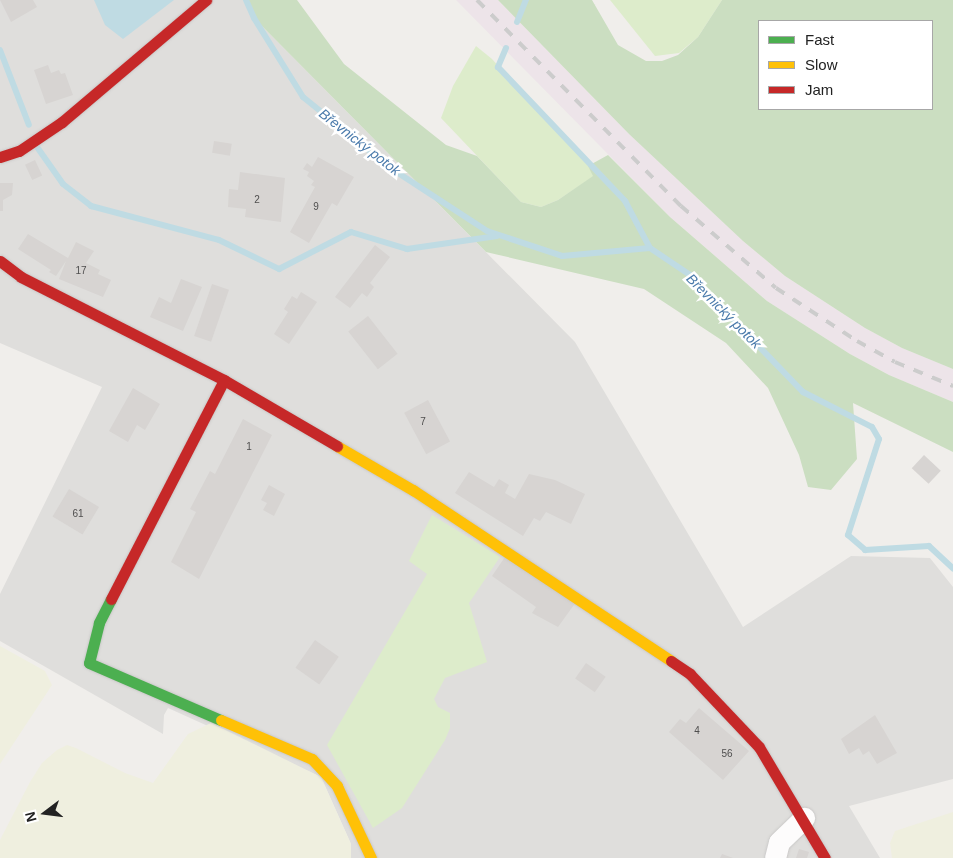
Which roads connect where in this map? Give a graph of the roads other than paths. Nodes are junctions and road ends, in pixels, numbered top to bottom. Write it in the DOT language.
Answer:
graph roads {
  1 [pos="206,0"];
  2 [pos="0,157"];
  3 [pos="0,261"];
  4 [pos="224,380"];
  5 [pos="804,818"];
  6 [pos="371,858"];
  7 [pos="775,858"];
  8 [pos="825,858"];
  1 -- 2 [label="street"];
  3 -- 4 [label="street"];
  4 -- 5 [label="street"];
  4 -- 6 [label="street"];
  5 -- 7 [label="street"];
  5 -- 8 [label="street"];
}
